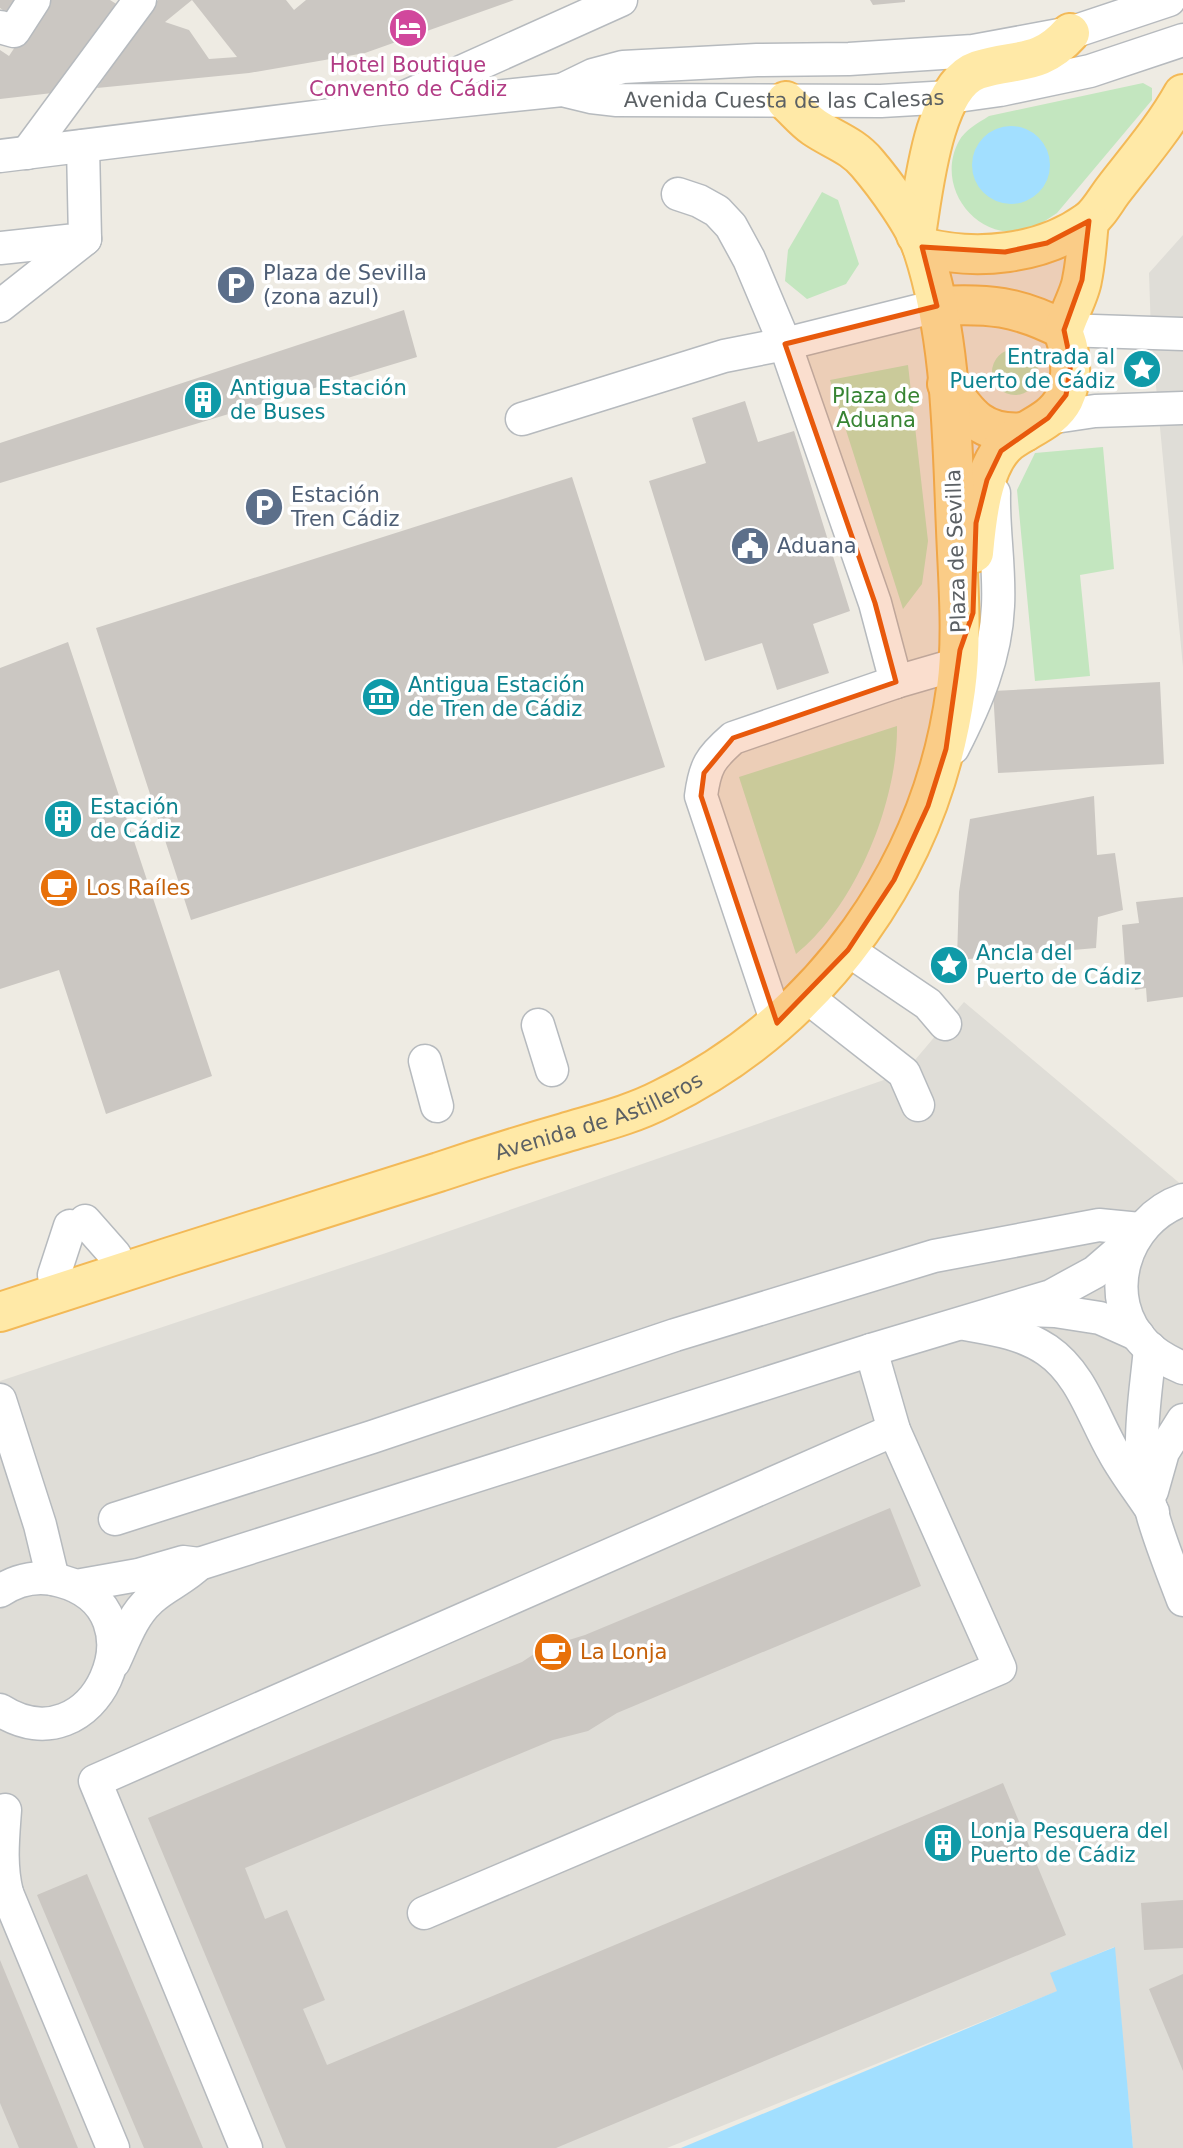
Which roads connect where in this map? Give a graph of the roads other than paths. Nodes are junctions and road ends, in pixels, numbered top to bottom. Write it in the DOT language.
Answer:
graph roads {
  1 [pos="34,0"];
  2 [pos="621,0"];
  3 [pos="1112,0"];
  4 [pos="1169,0"];
  5 [pos="131,4"];
  6 [pos="0,27"];
  7 [pos="1070,33"];
  8 [pos="1183,40"];
  9 [pos="562,90"];
  10 [pos="950,97"];
  11 [pos="786,101"];
  12 [pos="379,109"];
  13 [pos="1178,109"];
  14 [pos="83,146"];
  15 [pos="13,154"];
  16 [pos="678,194"];
  17 [pos="1089,221"];
  18 [pos="85,239"];
  19 [pos="919,241"];
  20 [pos="0,248"];
  21 [pos="0,306"];
  22 [pos="937,306"];
  23 [pos="1064,330"];
  24 [pos="1183,334"];
  25 [pos="785,344"];
  26 [pos="947,384"];
  27 [pos="1183,408"];
  28 [pos="523,419"];
  29 [pos="1036,425"];
  30 [pos="995,461"];
  31 [pos="959,657"];
  32 [pos="896,682"];
  33 [pos="937,777"];
  34 [pos="848,950"];
  35 [pos="807,997"];
  36 [pos="778,1023"];
  37 [pos="945,1024"];
  38 [pos="538,1025"];
  39 [pos="425,1061"];
  40 [pos="552,1070"];
  41 [pos="918,1105"];
  42 [pos="437,1106"];
  43 [pos="1182,1199"];
  44 [pos="1136,1235"];
  45 [pos="119,1273"];
  46 [pos="60,1293"];
  47 [pos="1007,1310"];
  48 [pos="0,1312"];
  49 [pos="960,1323"];
  50 [pos="1144,1342"];
  51 [pos="871,1350"];
  52 [pos="1183,1367"];
  53 [pos="0,1399"];
  54 [pos="1183,1420"];
  55 [pos="894,1430"];
  56 [pos="1151,1505"];
  57 [pos="115,1519"];
  58 [pos="200,1564"];
  59 [pos="64,1582"];
  60 [pos="0,1591"];
  61 [pos="1183,1600"];
  62 [pos="111,1670"];
  63 [pos="0,1710"];
  64 [pos="5,1810"];
  65 [pos="4,1894"];
  66 [pos="424,1913"];
  67 [pos="113,2148"];
  68 [pos="246,2148"];
  1 -- 6 [label="street"];
  2 -- 12 [label="street"];
  3 -- 7 [label="street"];
  4 -- 7 [label="street, Avenida Cuesta de las Calesas"];
  5 -- 15 [label="street"];
  7 -- 9 [label="street, Avenida Cuesta de las Calesas"];
  7 -- 10 [label="main road, Avenida Cuesta de las Calesas"];
  8 -- 10 [label="street"];
  9 -- 11 [label="street, Avenida Cuesta de las Calesas"];
  9 -- 12 [label="street, Avenida Cuesta de las Calesas"];
  10 -- 11 [label="street, Avenida Cuesta de las Calesas"];
  10 -- 19 [label="main road, Plaza de Sevilla"];
  11 -- 19 [label="main road, Plaza de Sevilla"];
  12 -- 14 [label="street, Avenida Cuesta de las Calesas"];
  13 -- 17 [label="main road"];
  14 -- 15 [label="street, Avenida Cuesta de las Calesas"];
  14 -- 18 [label="street"];
  16 -- 25 [label="street"];
  17 -- 19 [label="main road"];
  17 -- 23 [label="main road"];
  18 -- 20 [label="street"];
  18 -- 21 [label="street"];
  19 -- 22 [label="main road, Plaza de Sevilla"];
  22 -- 23 [label="main road"];
  22 -- 25 [label="street"];
  22 -- 26 [label="main road, Plaza de Sevilla"];
  23 -- 24 [label="street"];
  23 -- 29 [label="main road, Plaza de Sevilla"];
  25 -- 28 [label="street"];
  25 -- 32 [label="street"];
  26 -- 29 [label="main road, Plaza de Sevilla"];
  26 -- 31 [label="main road, Plaza de Sevilla"];
  27 -- 29 [label="street"];
  29 -- 30 [label="main road, Plaza de Sevilla"];
  30 -- 31 [label="main road, Plaza de Sevilla"];
  30 -- 33 [label="street"];
  31 -- 32 [label="street"];
  31 -- 33 [label="main road, Avenida de Astilleros"];
  32 -- 36 [label="street"];
  33 -- 34 [label="main road, Avenida de Astilleros"];
  34 -- 35 [label="main road, Avenida de Astilleros"];
  34 -- 37 [label="street"];
  35 -- 36 [label="main road, Avenida de Astilleros"];
  35 -- 41 [label="street"];
  36 -- 45 [label="main road, Avenida de Astilleros"];
  38 -- 40 [label="street"];
  39 -- 42 [label="street"];
  43 -- 44 [label="street"];
  44 -- 47 [label="street"];
  44 -- 50 [label="street"];
  44 -- 57 [label="street"];
  45 -- 46 [label="main road, Avenida de Astilleros"];
  45 -- 46 [label="street"];
  46 -- 48 [label="main road, Avenida de Astilleros"];
  47 -- 49 [label="street"];
  47 -- 50 [label="street"];
  49 -- 51 [label="street"];
  49 -- 56 [label="street"];
  50 -- 52 [label="street"];
  50 -- 56 [label="street"];
  51 -- 55 [label="street"];
  51 -- 58 [label="street"];
  53 -- 59 [label="street"];
  54 -- 56 [label="street"];
  55 -- 66 [label="street"];
  55 -- 68 [label="street"];
  56 -- 61 [label="street"];
  58 -- 59 [label="street"];
  58 -- 62 [label="street"];
  59 -- 60 [label="street"];
  59 -- 62 [label="street"];
  62 -- 63 [label="street"];
  64 -- 65 [label="street"];
  65 -- 67 [label="street"];
}
